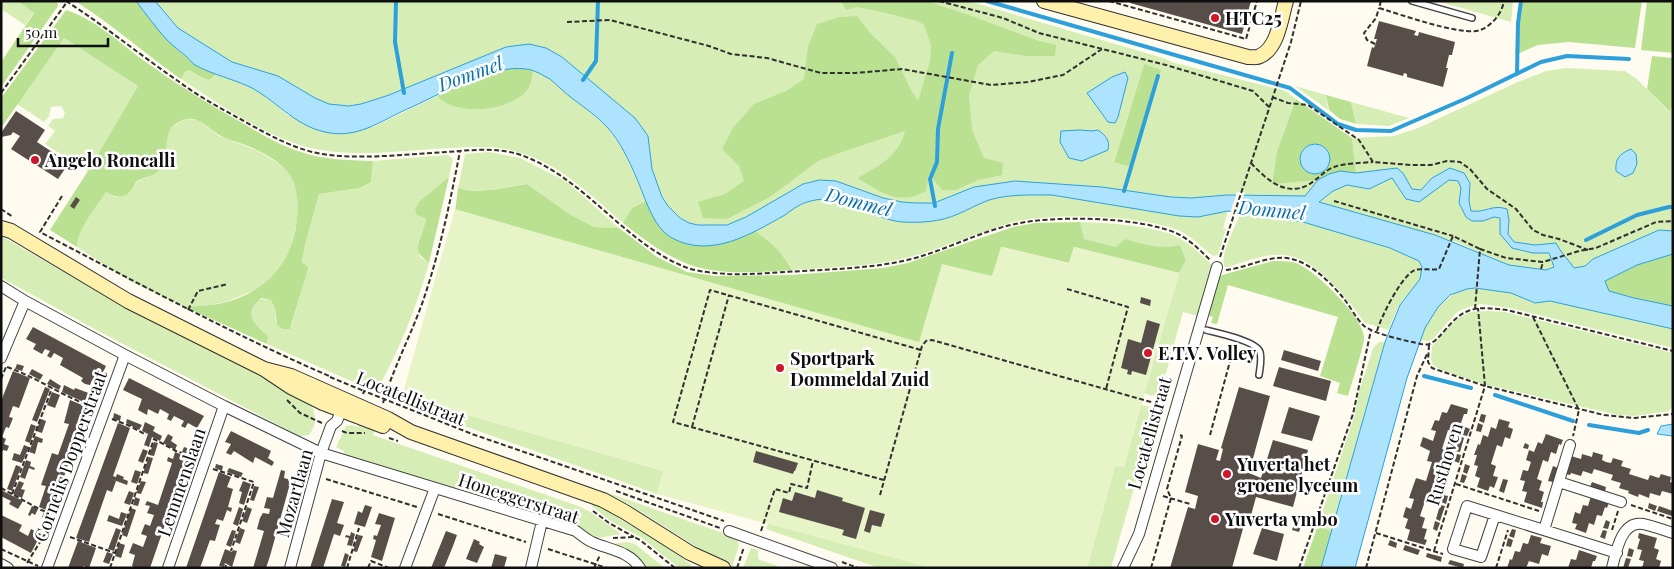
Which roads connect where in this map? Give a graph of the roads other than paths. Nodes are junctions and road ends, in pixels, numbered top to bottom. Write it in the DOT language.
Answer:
graph roads {
  1 [pos="1044,1"];
  2 [pos="1286,1"];
  3 [pos="1412,1"];
  4 [pos="1472,18"];
  5 [pos="7,225"];
  6 [pos="1217,267"];
  7 [pos="1,286"];
  8 [pos="25,301"];
  9 [pos="1206,330"];
  10 [pos="125,355"];
  11 [pos="4,362"];
  12 [pos="1259,375"];
  13 [pos="338,403"];
  14 [pos="224,406"];
  15 [pos="1570,445"];
  16 [pos="321,453"];
  17 [pos="1559,482"];
  18 [pos="435,488"];
  19 [pos="1621,502"];
  20 [pos="1495,515"];
  21 [pos="542,521"];
  22 [pos="1544,530"];
  23 [pos="729,531"];
  24 [pos="1673,533"];
  25 [pos="690,553"];
  26 [pos="1617,553"];
  27 [pos="1,564"];
  28 [pos="8,568"];
  29 [pos="47,568"];
  30 [pos="168,568"];
  31 [pos="290,568"];
  32 [pos="405,568"];
  33 [pos="531,568"];
  34 [pos="640,568"];
  35 [pos="703,568"];
  36 [pos="724,568"];
  37 [pos="832,568"];
  38 [pos="1123,568"];
  39 [pos="1612,568"];
  1 -- 2 [label="main road"];
  3 -- 4 [label="lane"];
  5 -- 13 [label="main road, Locatellistraat"];
  6 -- 38 [label="street, Locatellistraat"];
  7 -- 8 [label="street"];
  8 -- 10 [label="street"];
  8 -- 11 [label="street"];
  9 -- 12 [label="lane"];
  10 -- 14 [label="street"];
  10 -- 29 [label="street, Cornelis Dopperstraat"];
  13 -- 16 [label="street, Mozartlaan"];
  13 -- 25 [label="main road, Locatellistraat"];
  14 -- 16 [label="street"];
  14 -- 30 [label="street, Lemmenslaan"];
  15 -- 17 [label="street"];
  16 -- 18 [label="street, Honeggerstraat"];
  16 -- 31 [label="street, Mozartlaan"];
  17 -- 19 [label="street"];
  17 -- 22 [label="street"];
  18 -- 21 [label="street, Honeggerstraat"];
  18 -- 32 [label="street, Honeggerstraat"];
  20 -- 20 [label="street, Rusthoven"];
  20 -- 22 [label="street, Rusthoven"];
  21 -- 33 [label="street"];
  21 -- 34 [label="street, Honeggerstraat"];
  22 -- 26 [label="street, Rusthoven"];
  23 -- 37 [label="street"];
  24 -- 26 [label="street"];
  25 -- 35 [label="main road, Locatellistraat"];
  25 -- 36 [label="main road, Locatellistraat"];
  26 -- 39 [label="street"];
  27 -- 28 [label="street"];
}
